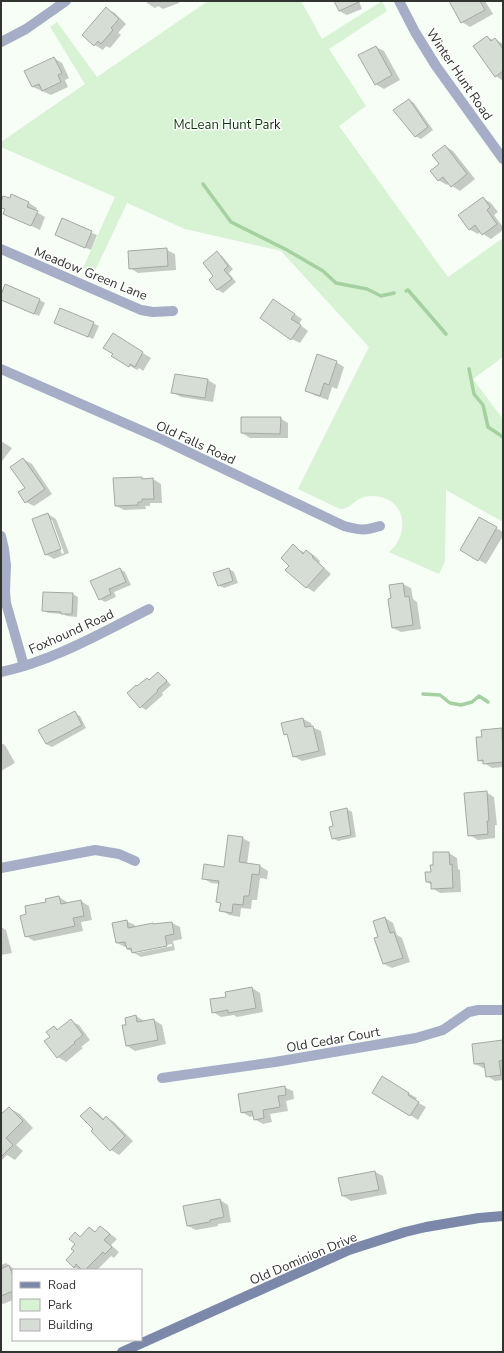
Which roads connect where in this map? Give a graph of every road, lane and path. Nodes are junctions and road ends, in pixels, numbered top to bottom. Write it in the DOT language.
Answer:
graph roads {
  1 [pos="66,1"];
  2 [pos="399,1"];
  3 [pos="1,42"];
  4 [pos="503,159"];
  5 [pos="1,250"];
  6 [pos="174,311"];
  7 [pos="1,369"];
  8 [pos="380,526"];
  9 [pos="1,536"];
  10 [pos="149,609"];
  11 [pos="24,666"];
  12 [pos="1,672"];
  13 [pos="135,861"];
  14 [pos="1,868"];
  15 [pos="503,1010"];
  16 [pos="162,1078"];
  17 [pos="503,1216"];
  18 [pos="122,1352"];
  1 -- 3 [label="street"];
  2 -- 4 [label="street, Winter Hunt Road"];
  5 -- 6 [label="street, Meadow Green Lane"];
  7 -- 8 [label="street, Old Falls Road"];
  9 -- 11 [label="street"];
  10 -- 11 [label="street, Foxhound Road"];
  11 -- 12 [label="street, Foxhound Road"];
  13 -- 14 [label="street"];
  15 -- 16 [label="street, Old Cedar Court"];
  17 -- 18 [label="main road, Old Dominion Drive"];
}
